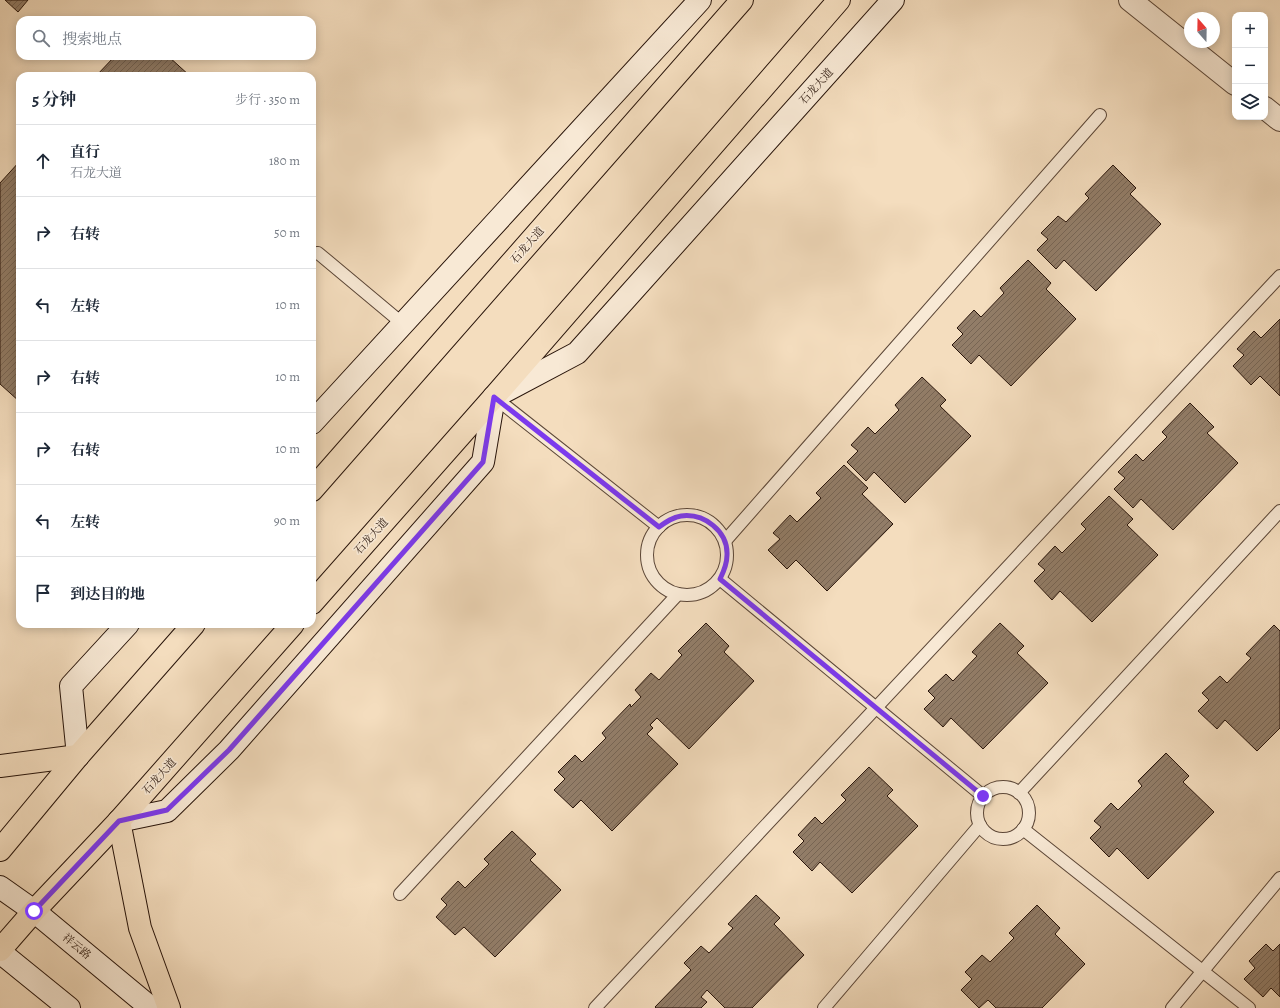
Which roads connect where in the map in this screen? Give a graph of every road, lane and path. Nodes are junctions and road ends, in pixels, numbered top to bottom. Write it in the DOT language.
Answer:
graph roads {
  1 [pos="700,0"];
  2 [pos="742,0"];
  3 [pos="839,0"];
  4 [pos="893,0"];
  5 [pos="1130,0"];
  6 [pos="1232,82"];
  7 [pos="1268,110"];
  8 [pos="1100,115"];
  9 [pos="1280,120"];
  10 [pos="316,253"];
  11 [pos="1280,276"];
  12 [pos="403,324"];
  13 [pos="494,397"];
  14 [pos="316,419"];
  15 [pos="316,485"];
  16 [pos="1280,511"];
  17 [pos="659,527"];
  18 [pos="725,541"];
  19 [pos="720,579"];
  20 [pos="678,594"];
  21 [pos="316,598"];
  22 [pos="124,628"];
  23 [pos="190,628"];
  24 [pos="289,628"];
  25 [pos="876,708"];
  26 [pos="78,756"];
  27 [pos="0,766"];
  28 [pos="1019,793"];
  29 [pos="983,796"];
  30 [pos="119,821"];
  31 [pos="980,825"];
  32 [pos="1023,829"];
  33 [pos="0,850"];
  34 [pos="1280,878"];
  35 [pos="0,887"];
  36 [pos="400,894"];
  37 [pos="34,911"];
  38 [pos="0,951"];
  39 [pos="1202,971"];
  40 [pos="69,1008"];
  41 [pos="151,1008"];
  42 [pos="169,1008"];
  43 [pos="595,1008"];
  44 [pos="824,1008"];
  45 [pos="1172,1008"];
  46 [pos="1249,1008"];
  1 -- 12 [label="street"];
  2 -- 15 [label="main road, 石龙大道"];
  3 -- 13 [label="main road, 石龙大道"];
  4 -- 13 [label="street, 石龙大道"];
  5 -- 6 [label="street"];
  7 -- 9 [label="street"];
  8 -- 18 [label="lane"];
  10 -- 12 [label="lane"];
  11 -- 25 [label="lane"];
  12 -- 14 [label="street"];
  13 -- 17 [label="lane"];
  13 -- 21 [label="main road, 石龙大道"];
  13 -- 30 [label="street"];
  16 -- 28 [label="lane"];
  17 -- 18 [label="lane"];
  17 -- 20 [label="lane"];
  18 -- 19 [label="lane"];
  19 -- 20 [label="lane"];
  19 -- 25 [label="lane"];
  20 -- 36 [label="lane"];
  22 -- 26 [label="street"];
  23 -- 26 [label="main road"];
  24 -- 30 [label="main road, 石龙大道"];
  25 -- 29 [label="lane"];
  25 -- 43 [label="lane"];
  26 -- 27 [label="main road"];
  26 -- 33 [label="main road"];
  28 -- 29 [label="lane"];
  28 -- 32 [label="lane"];
  29 -- 31 [label="lane"];
  30 -- 37 [label="main road, 石龙大道"];
  30 -- 42 [label="main road"];
  31 -- 32 [label="lane"];
  31 -- 44 [label="lane"];
  32 -- 39 [label="lane"];
  34 -- 39 [label="lane"];
  35 -- 37 [label="street, 祥云路"];
  37 -- 38 [label="main road, 石龙大道"];
  37 -- 41 [label="street, 祥云路"];
  38 -- 40 [label="street"];
  39 -- 45 [label="lane"];
  39 -- 46 [label="lane"];
}
